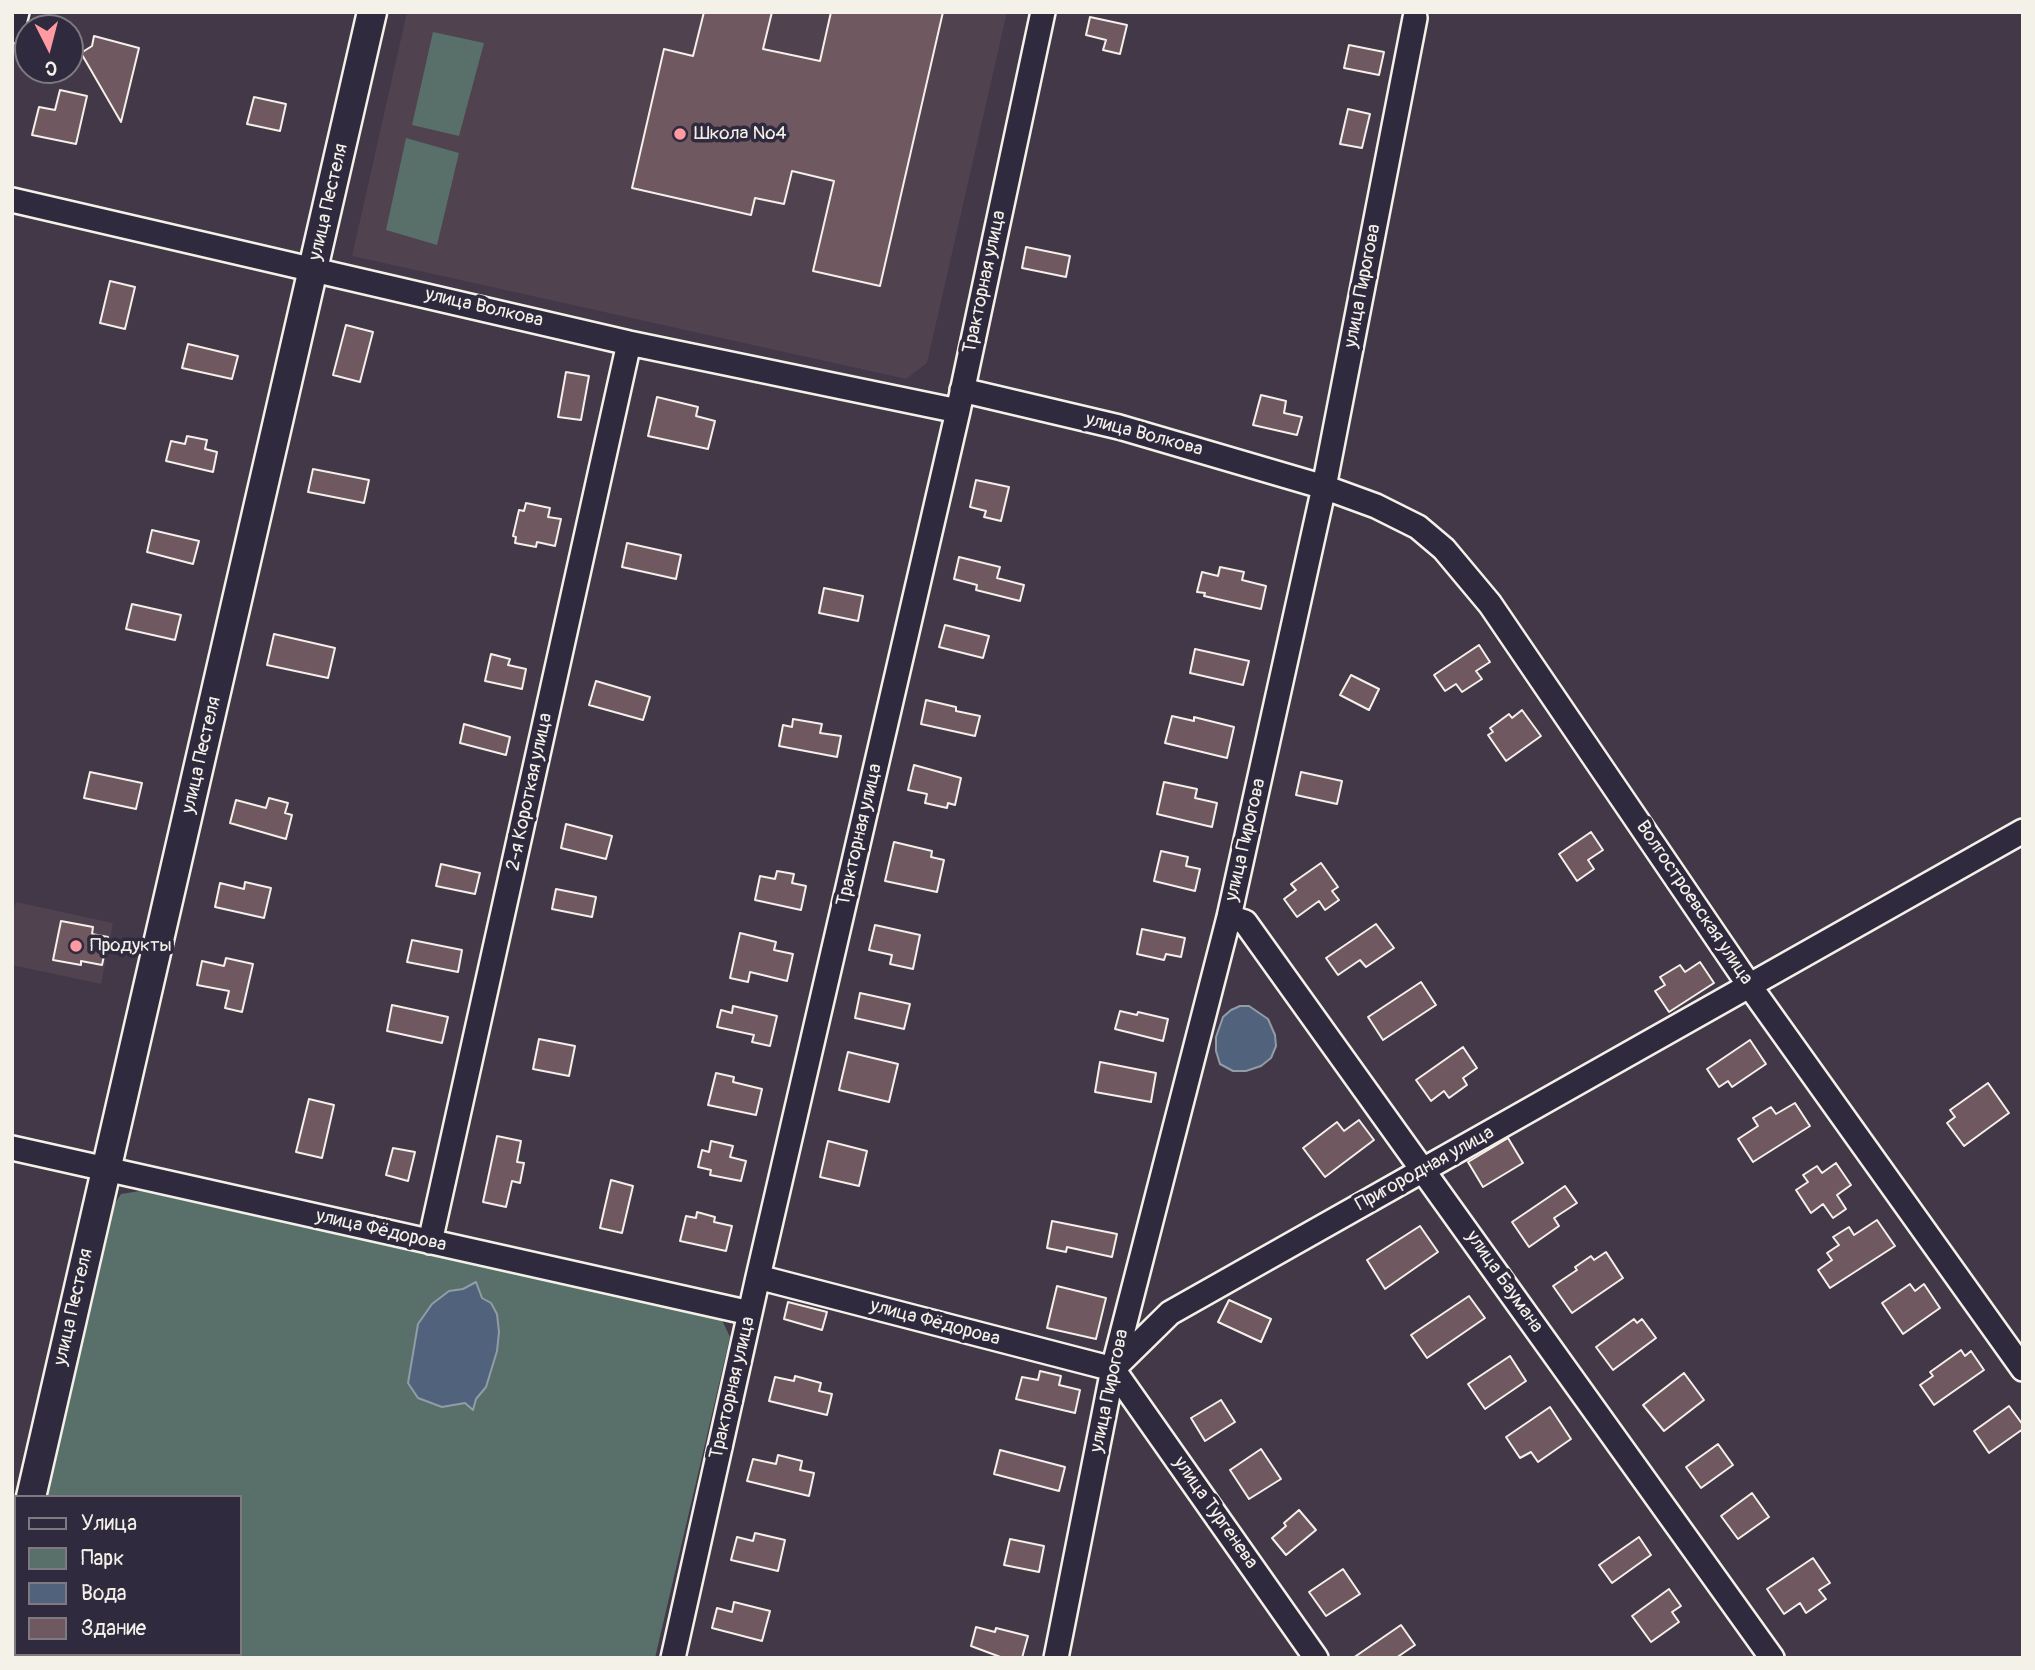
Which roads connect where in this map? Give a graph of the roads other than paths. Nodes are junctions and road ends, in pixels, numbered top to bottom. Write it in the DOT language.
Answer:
graph roads {
  1 [pos="17,12"];
  2 [pos="372,12"];
  3 [pos="1043,12"];
  4 [pos="1415,18"];
  5 [pos="12,31"];
  6 [pos="12,200"];
  7 [pos="314,268"];
  8 [pos="629,343"];
  9 [pos="960,400"];
  10 [pos="1324,487"];
  11 [pos="2023,831"];
  12 [pos="1229,916"];
  13 [pos="1749,985"];
  14 [pos="12,1148"];
  15 [pos="105,1169"];
  16 [pos="1425,1170"];
  17 [pos="430,1242"];
  18 [pos="758,1277"];
  19 [pos="750,1313"];
  20 [pos="1113,1369"];
  21 [pos="2023,1369"];
  22 [pos="31,1495"];
  23 [pos="673,1658"];
  24 [pos="1056,1658"];
  25 [pos="1316,1658"];
  26 [pos="1772,1658"];
  1 -- 5 [label="street"];
  2 -- 7 [label="street, улица Пестеля"];
  3 -- 9 [label="street, Тракторная улица"];
  4 -- 10 [label="street, улица Пирогова"];
  6 -- 7 [label="street, улица Волкова"];
  7 -- 8 [label="street, улица Волкова"];
  7 -- 15 [label="street, улица Пестеля"];
  8 -- 9 [label="street, улица Волкова"];
  8 -- 17 [label="street, 2-я Короткая улица"];
  9 -- 10 [label="street, улица Волкова"];
  9 -- 18 [label="street, Тракторная улица"];
  10 -- 12 [label="street, улица Пирогова"];
  10 -- 13 [label="street, Волгостроевская улица"];
  11 -- 13 [label="street, Пригородная улица"];
  12 -- 16 [label="street, улица Баумана"];
  12 -- 20 [label="street, улица Пирогова"];
  13 -- 16 [label="street, Пригородная улица"];
  13 -- 21 [label="street, Волгостроевская улица"];
  14 -- 15 [label="street, улица Фёдорова"];
  15 -- 17 [label="street, улица Фёдорова"];
  15 -- 22 [label="street, улица Пестеля"];
  16 -- 20 [label="street, Пригородная улица"];
  16 -- 26 [label="street, улица Баумана"];
  17 -- 19 [label="street, улица Фёдорова"];
  18 -- 19 [label="street, Тракторная улица"];
  18 -- 20 [label="street, улица Фёдорова"];
  19 -- 23 [label="street, Тракторная улица"];
  20 -- 24 [label="street, улица Пирогова"];
  20 -- 25 [label="street, улица Тургенева"];
}
